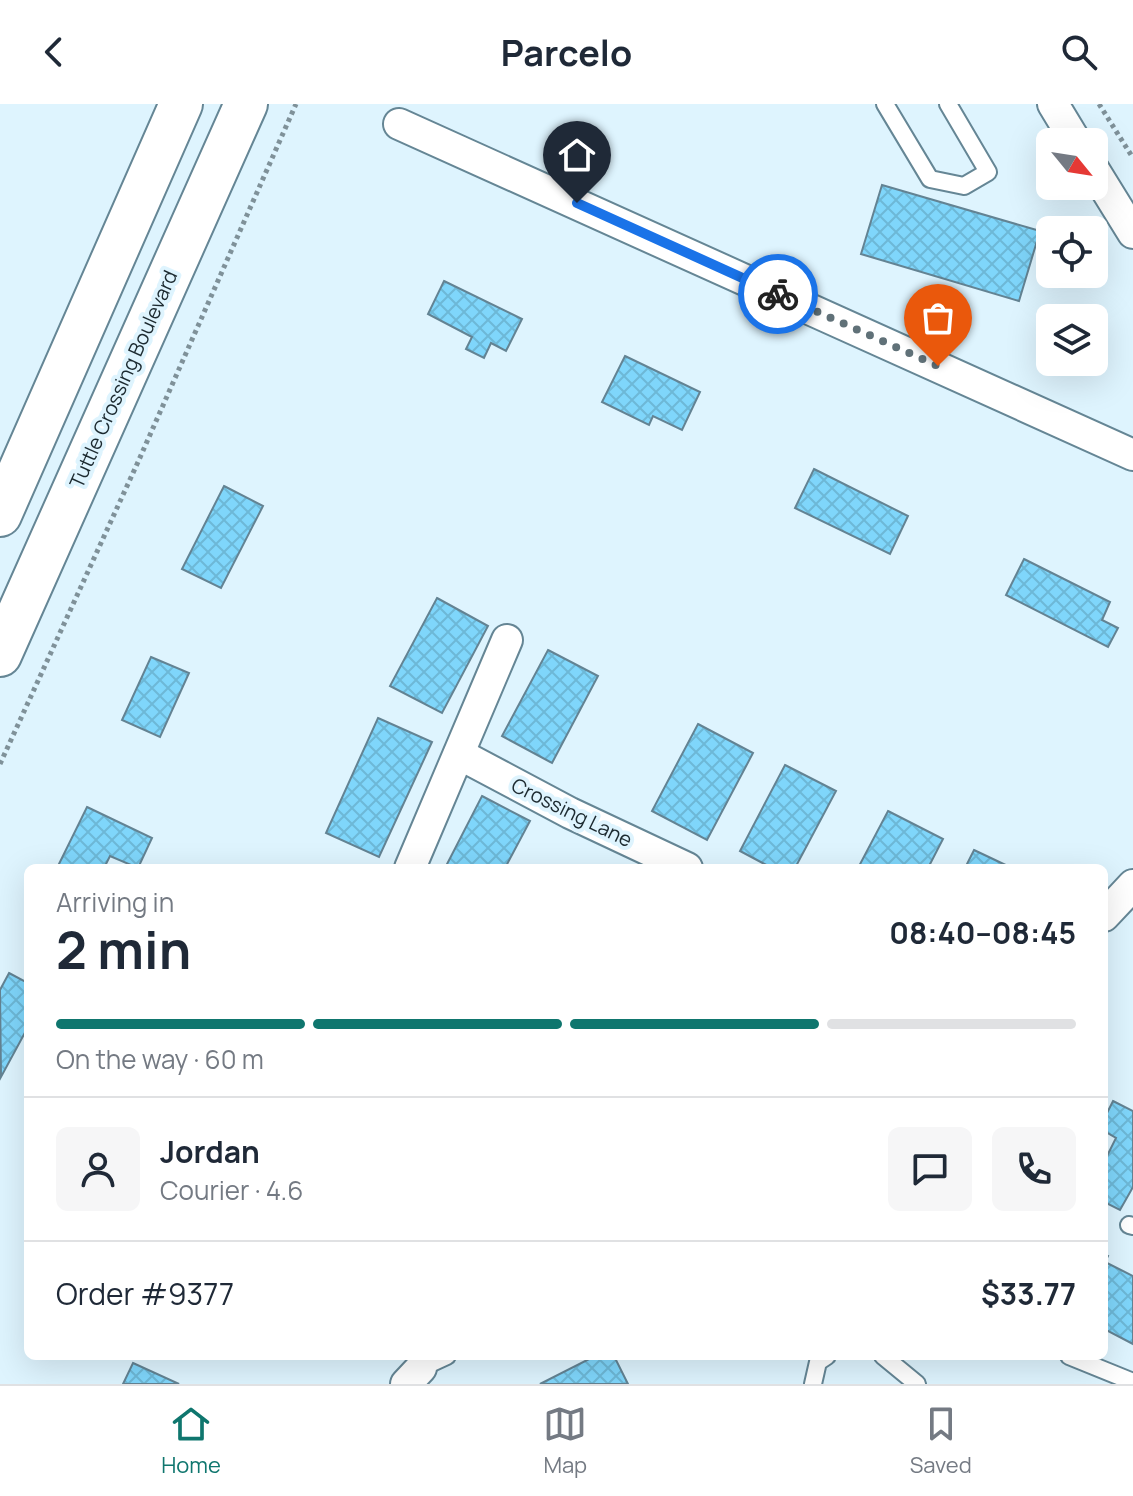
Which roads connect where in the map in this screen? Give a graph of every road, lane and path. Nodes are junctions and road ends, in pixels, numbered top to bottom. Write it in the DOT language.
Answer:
graph roads {
  1 [pos="181,104"];
  2 [pos="246,104"];
  3 [pos="296,104"];
  4 [pos="885,104"];
  5 [pos="948,104"];
  6 [pos="1053,104"];
  7 [pos="1099,104"];
  8 [pos="399,124"];
  9 [pos="1068,128"];
  10 [pos="1133,158"];
  11 [pos="1108,193"];
  12 [pos="1133,233"];
  13 [pos="1133,455"];
  14 [pos="0,515"];
  15 [pos="507,640"];
  16 [pos="0,655"];
  17 [pos="459,754"];
  18 [pos="0,764"];
  19 [pos="412,864"];
  20 [pos="678,864"];
  21 [pos="1133,885"];
  22 [pos="1108,912"];
  23 [pos="821,1360"];
  24 [pos="888,1360"];
  25 [pos="1079,1360"];
  26 [pos="1133,1382"];
  27 [pos="813,1384"];
  28 [pos="917,1384"];
  1 -- 14 [label="street"];
  2 -- 16 [label="street, Tuttle Crossing Boulevard"];
  3 -- 18 [label="path"];
  4 -- 5 [label="lane"];
  6 -- 9 [label="street"];
  7 -- 10 [label="path"];
  8 -- 13 [label="street"];
  11 -- 12 [label="street"];
  15 -- 17 [label="street"];
  17 -- 19 [label="street"];
  17 -- 20 [label="street, Crossing Lane"];
  21 -- 22 [label="street"];
  23 -- 27 [label="lane"];
  24 -- 28 [label="lane"];
  25 -- 26 [label="lane"];
}
